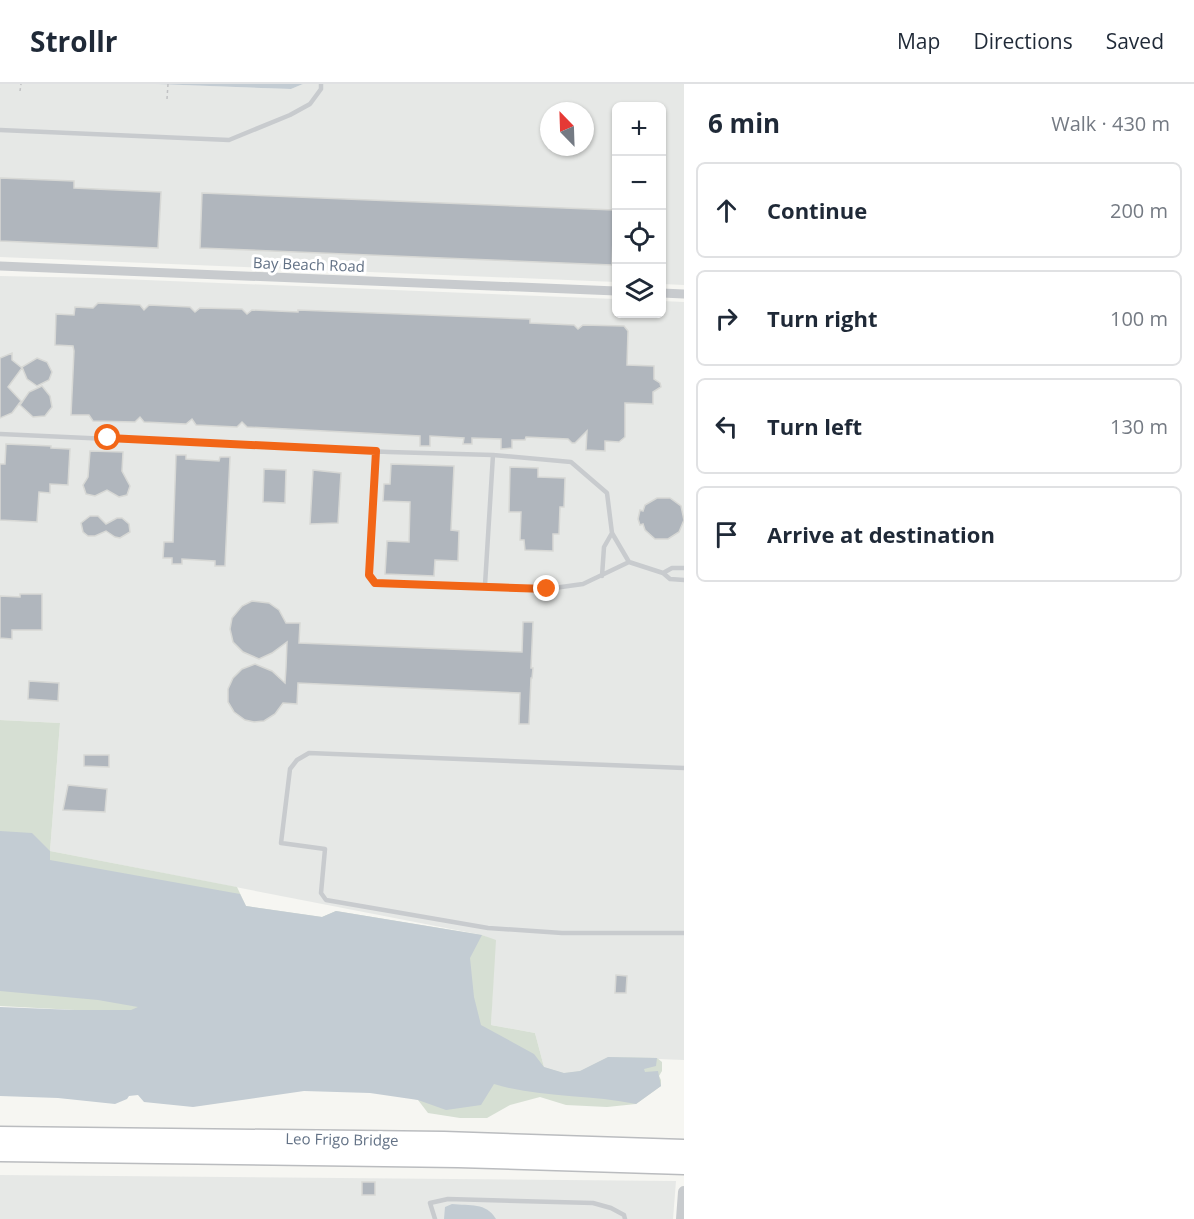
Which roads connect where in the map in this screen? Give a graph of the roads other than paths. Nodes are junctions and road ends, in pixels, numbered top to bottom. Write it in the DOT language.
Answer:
graph roads {
  1 [pos="321,84"];
  2 [pos="0,130"];
  3 [pos="0,266"];
  4 [pos="612,291"];
  5 [pos="666,293"];
  6 [pos="684,294"];
  7 [pos="0,434"];
  8 [pos="376,451"];
  9 [pos="493,455"];
  10 [pos="612,533"];
  11 [pos="629,562"];
  12 [pos="684,568"];
  13 [pos="663,573"];
  14 [pos="602,576"];
  15 [pos="684,580"];
  16 [pos="485,585"];
  17 [pos="684,768"];
  18 [pos="684,933"];
  19 [pos="0,1136"];
  20 [pos="684,1149"];
  21 [pos="0,1152"];
  22 [pos="684,1165"];
  23 [pos="684,1192"];
  24 [pos="435,1219"];
  25 [pos="625,1219"];
  26 [pos="682,1219"];
  1 -- 2 [label="lane"];
  3 -- 4 [label="street, Bay Beach Road"];
  5 -- 6 [label="street"];
  7 -- 8 [label="lane"];
  8 -- 9 [label="lane"];
  8 -- 16 [label="lane"];
  9 -- 10 [label="lane"];
  9 -- 16 [label="lane"];
  10 -- 11 [label="lane"];
  10 -- 14 [label="lane"];
  11 -- 13 [label="lane"];
  11 -- 14 [label="lane"];
  12 -- 13 [label="lane"];
  13 -- 15 [label="lane"];
  14 -- 16 [label="lane"];
  17 -- 18 [label="lane"];
  19 -- 20 [label="highway, Leo Frigo Bridge"];
  21 -- 22 [label="highway"];
  23 -- 26 [label="street"];
  24 -- 25 [label="lane"];
}
